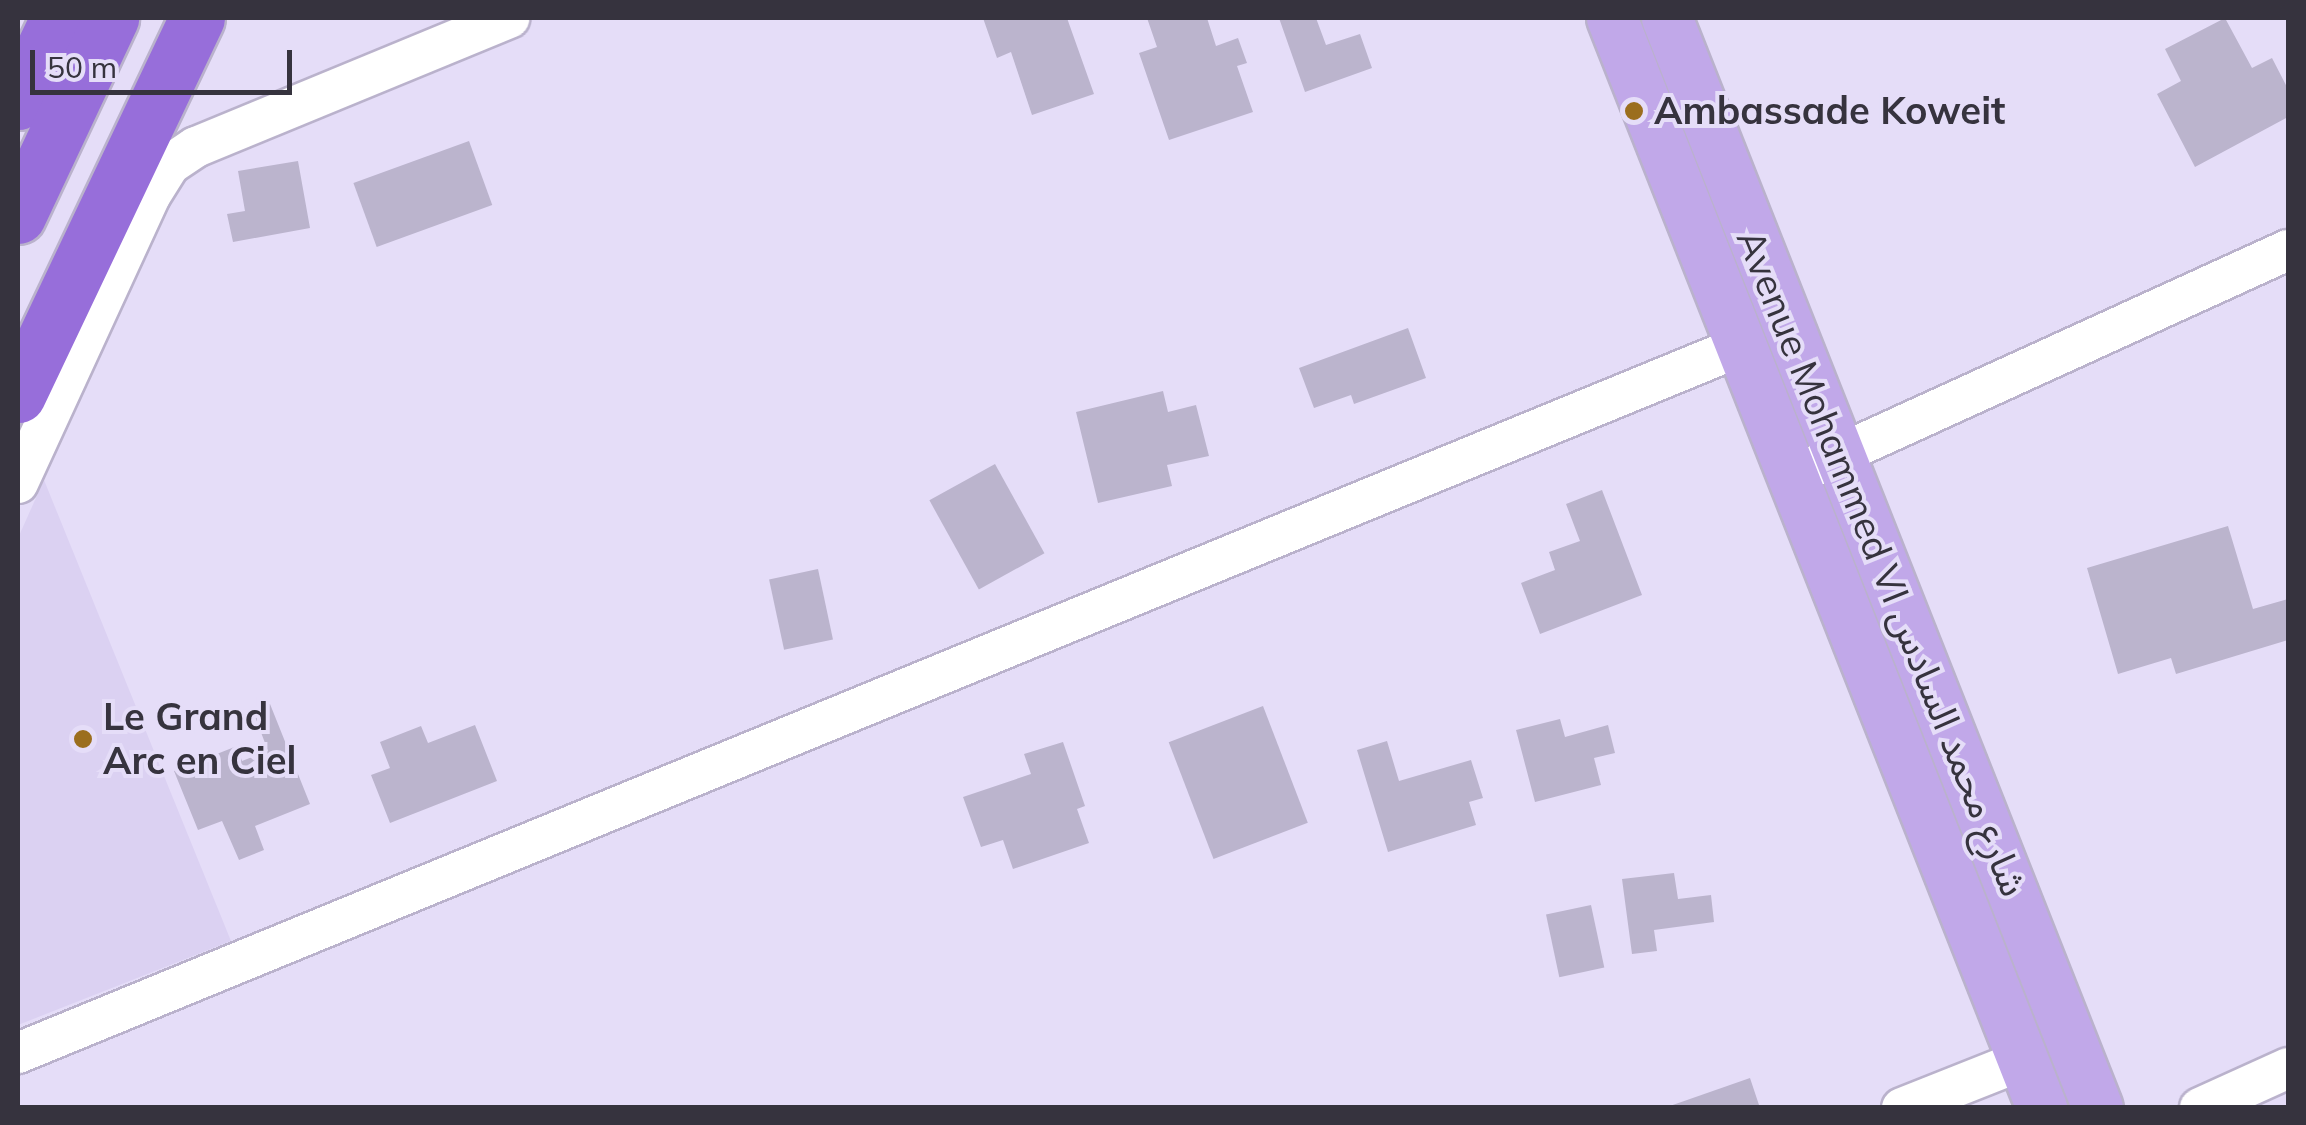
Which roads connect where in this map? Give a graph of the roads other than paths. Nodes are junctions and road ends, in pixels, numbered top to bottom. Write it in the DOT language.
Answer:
graph roads {
  1 [pos="58,18"];
  2 [pos="112,18"];
  3 [pos="197,18"];
  4 [pos="508,18"];
  5 [pos="1612,18"];
  6 [pos="1667,18"];
  7 [pos="18,102"];
  8 [pos="18,216"];
  9 [pos="2288,250"];
  10 [pos="1741,346"];
  11 [pos="18,395"];
  12 [pos="1839,456"];
  13 [pos="1791,476"];
  14 [pos="18,483"];
  15 [pos="18,1053"];
  16 [pos="2024,1060"];
  17 [pos="2288,1068"];
  18 [pos="2213,1105"];
  19 [pos="1902,1108"];
  20 [pos="2042,1108"];
  21 [pos="2098,1108"];
  1 -- 7 [label="highway"];
  2 -- 8 [label="highway"];
  3 -- 11 [label="highway"];
  4 -- 14 [label="street"];
  5 -- 10 [label="main road, Avenue Mohammed VI شارع محمد السادس"];
  6 -- 12 [label="main road, Avenue Mohammed VI شارع محمد السادس"];
  9 -- 12 [label="street"];
  10 -- 13 [label="main road, Avenue Mohammed VI شارع محمد السادس"];
  10 -- 15 [label="street"];
  12 -- 13 [label="street"];
  12 -- 21 [label="main road, Avenue Mohammed VI شارع محمد السادس"];
  13 -- 16 [label="main road, Avenue Mohammed VI شارع محمد السادس"];
  16 -- 19 [label="street"];
  16 -- 20 [label="main road, Avenue Mohammed VI شارع محمد السادس"];
  17 -- 18 [label="street"];
}
